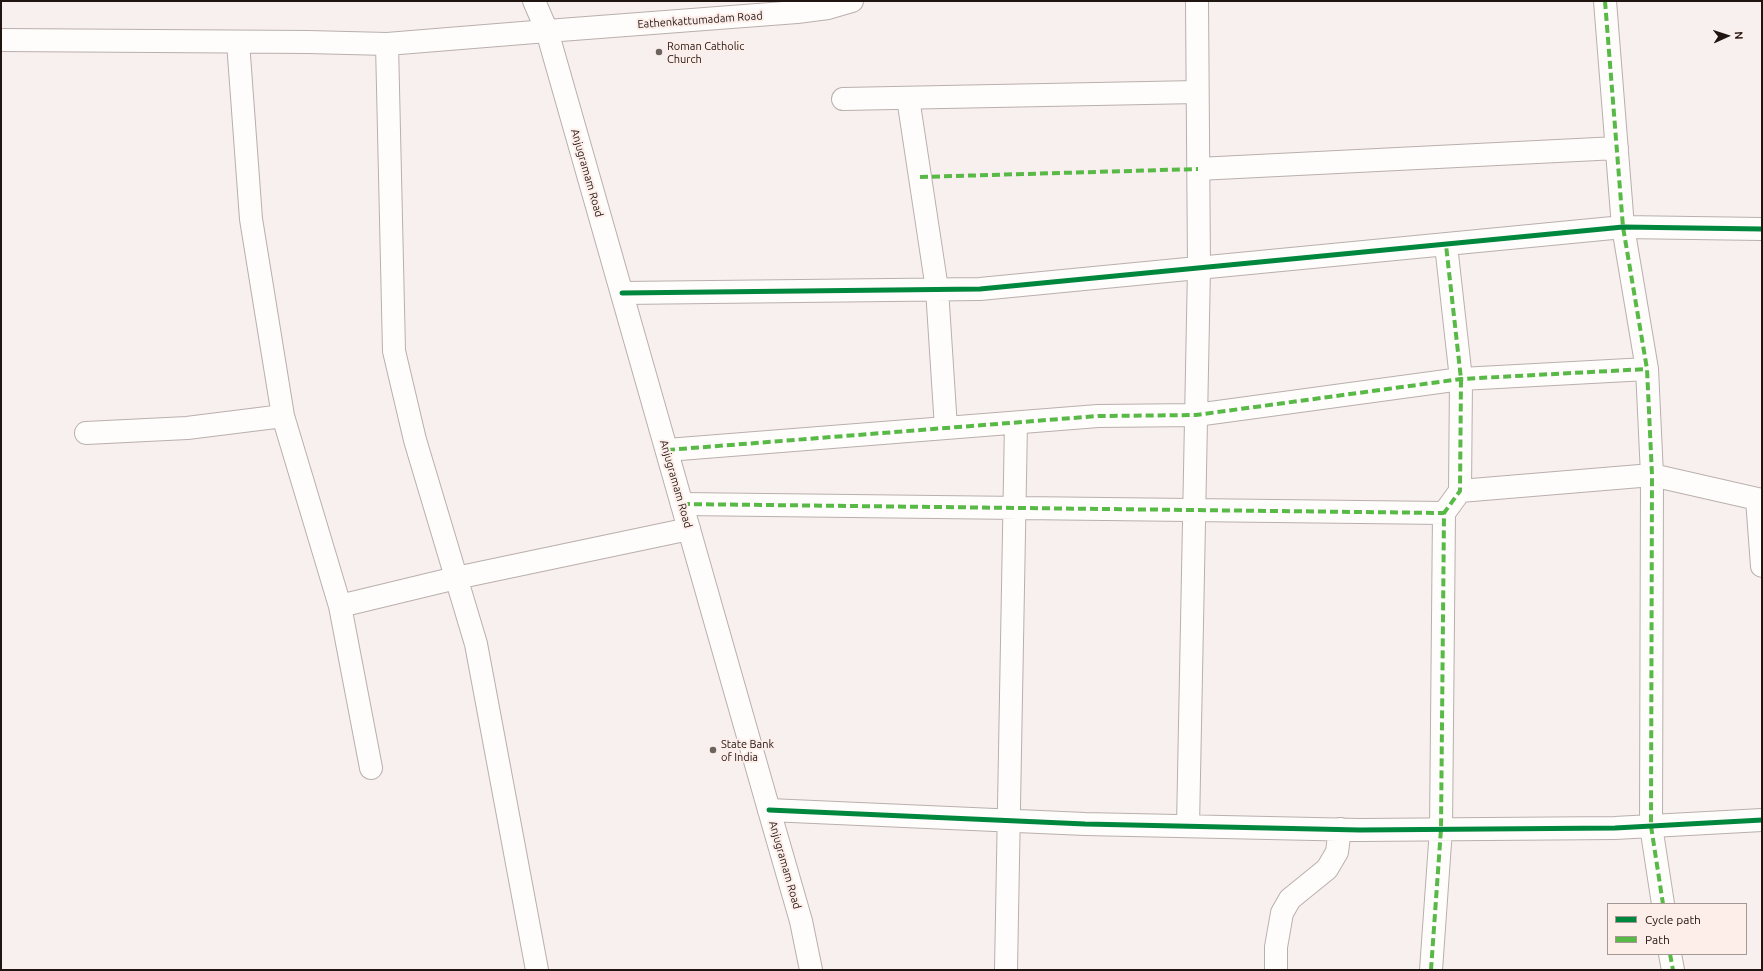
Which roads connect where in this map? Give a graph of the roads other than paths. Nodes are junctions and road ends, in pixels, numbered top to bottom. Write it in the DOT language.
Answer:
graph roads {
  1 [pos="534,1"];
  2 [pos="852,1"];
  3 [pos="1197,1"];
  4 [pos="1605,1"];
  5 [pos="762,8"];
  6 [pos="547,31"];
  7 [pos="1,40"];
  8 [pos="238,42"];
  9 [pos="387,44"];
  10 [pos="1197,92"];
  11 [pos="908,98"];
  12 [pos="843,99"];
  13 [pos="1617,148"];
  14 [pos="1198,168"];
  15 [pos="1623,227"];
  16 [pos="1762,229"];
  17 [pos="1446,245"];
  18 [pos="1199,268"];
  19 [pos="936,289"];
  20 [pos="622,293"];
  21 [pos="1647,369"];
  22 [pos="1461,379"];
  23 [pos="1196,415"];
  24 [pos="283,416"];
  25 [pos="1016,423"];
  26 [pos="946,428"];
  27 [pos="86,433"];
  28 [pos="667,450"];
  29 [pos="1652,475"];
  30 [pos="1460,491"];
  31 [pos="1759,499"];
  32 [pos="682,504"];
  33 [pos="1015,509"];
  34 [pos="1194,511"];
  35 [pos="1444,513"];
  36 [pos="689,529"];
  37 [pos="1762,566"];
  38 [pos="456,578"];
  39 [pos="340,606"];
  40 [pos="371,768"];
  41 [pos="769,810"];
  42 [pos="1762,820"];
  43 [pos="1009,821"];
  44 [pos="1188,826"];
  45 [pos="1651,826"];
  46 [pos="1340,829"];
  47 [pos="1441,829"];
  48 [pos="1663,903"];
  49 [pos="1670,955"];
  50 [pos="537,970"];
  51 [pos="811,970"];
  52 [pos="1006,970"];
  53 [pos="1276,970"];
  54 [pos="1431,970"];
  55 [pos="1673,970"];
  1 -- 6 [label="street, Anjugramam Road"];
  2 -- 5 [label="street, Eathenkattumadam Road"];
  3 -- 10 [label="street"];
  4 -- 13 [label="street"];
  5 -- 6 [label="street, Eathenkattumadam Road"];
  6 -- 9 [label="street, Eathenkattumadam Road"];
  6 -- 20 [label="street, Anjugramam Road"];
  7 -- 8 [label="street, Eathenkattumadam Road"];
  8 -- 9 [label="street, Eathenkattumadam Road"];
  8 -- 24 [label="street"];
  9 -- 38 [label="street"];
  10 -- 11 [label="street"];
  10 -- 14 [label="street"];
  11 -- 12 [label="street"];
  11 -- 19 [label="street"];
  13 -- 14 [label="street"];
  13 -- 15 [label="street"];
  14 -- 18 [label="street"];
  15 -- 16 [label="street"];
  15 -- 17 [label="street"];
  15 -- 21 [label="street"];
  17 -- 18 [label="street"];
  17 -- 22 [label="street"];
  18 -- 19 [label="street"];
  18 -- 23 [label="street"];
  19 -- 20 [label="street"];
  19 -- 26 [label="street"];
  20 -- 28 [label="street, Anjugramam Road"];
  21 -- 22 [label="street"];
  21 -- 29 [label="street"];
  22 -- 23 [label="street"];
  22 -- 30 [label="street"];
  23 -- 25 [label="street"];
  23 -- 34 [label="street"];
  24 -- 27 [label="street"];
  24 -- 39 [label="street"];
  25 -- 26 [label="street"];
  25 -- 33 [label="street"];
  26 -- 28 [label="street"];
  28 -- 32 [label="street, Anjugramam Road"];
  29 -- 30 [label="street"];
  29 -- 31 [label="street"];
  29 -- 45 [label="street"];
  30 -- 35 [label="street"];
  31 -- 37 [label="street"];
  32 -- 33 [label="street"];
  32 -- 36 [label="street, Anjugramam Road"];
  33 -- 34 [label="street"];
  33 -- 43 [label="street"];
  34 -- 35 [label="street"];
  34 -- 44 [label="street"];
  35 -- 47 [label="street"];
  36 -- 38 [label="street"];
  36 -- 41 [label="street, Anjugramam Road"];
  38 -- 39 [label="street"];
  38 -- 50 [label="street"];
  39 -- 40 [label="street"];
  41 -- 43 [label="street"];
  41 -- 51 [label="street, Anjugramam Road"];
  42 -- 45 [label="street"];
  43 -- 44 [label="street"];
  43 -- 52 [label="street"];
  44 -- 46 [label="street"];
  45 -- 47 [label="street"];
  45 -- 48 [label="street"];
  46 -- 47 [label="street"];
  46 -- 53 [label="street"];
  47 -- 54 [label="street"];
  49 -- 55 [label="street"];
}
